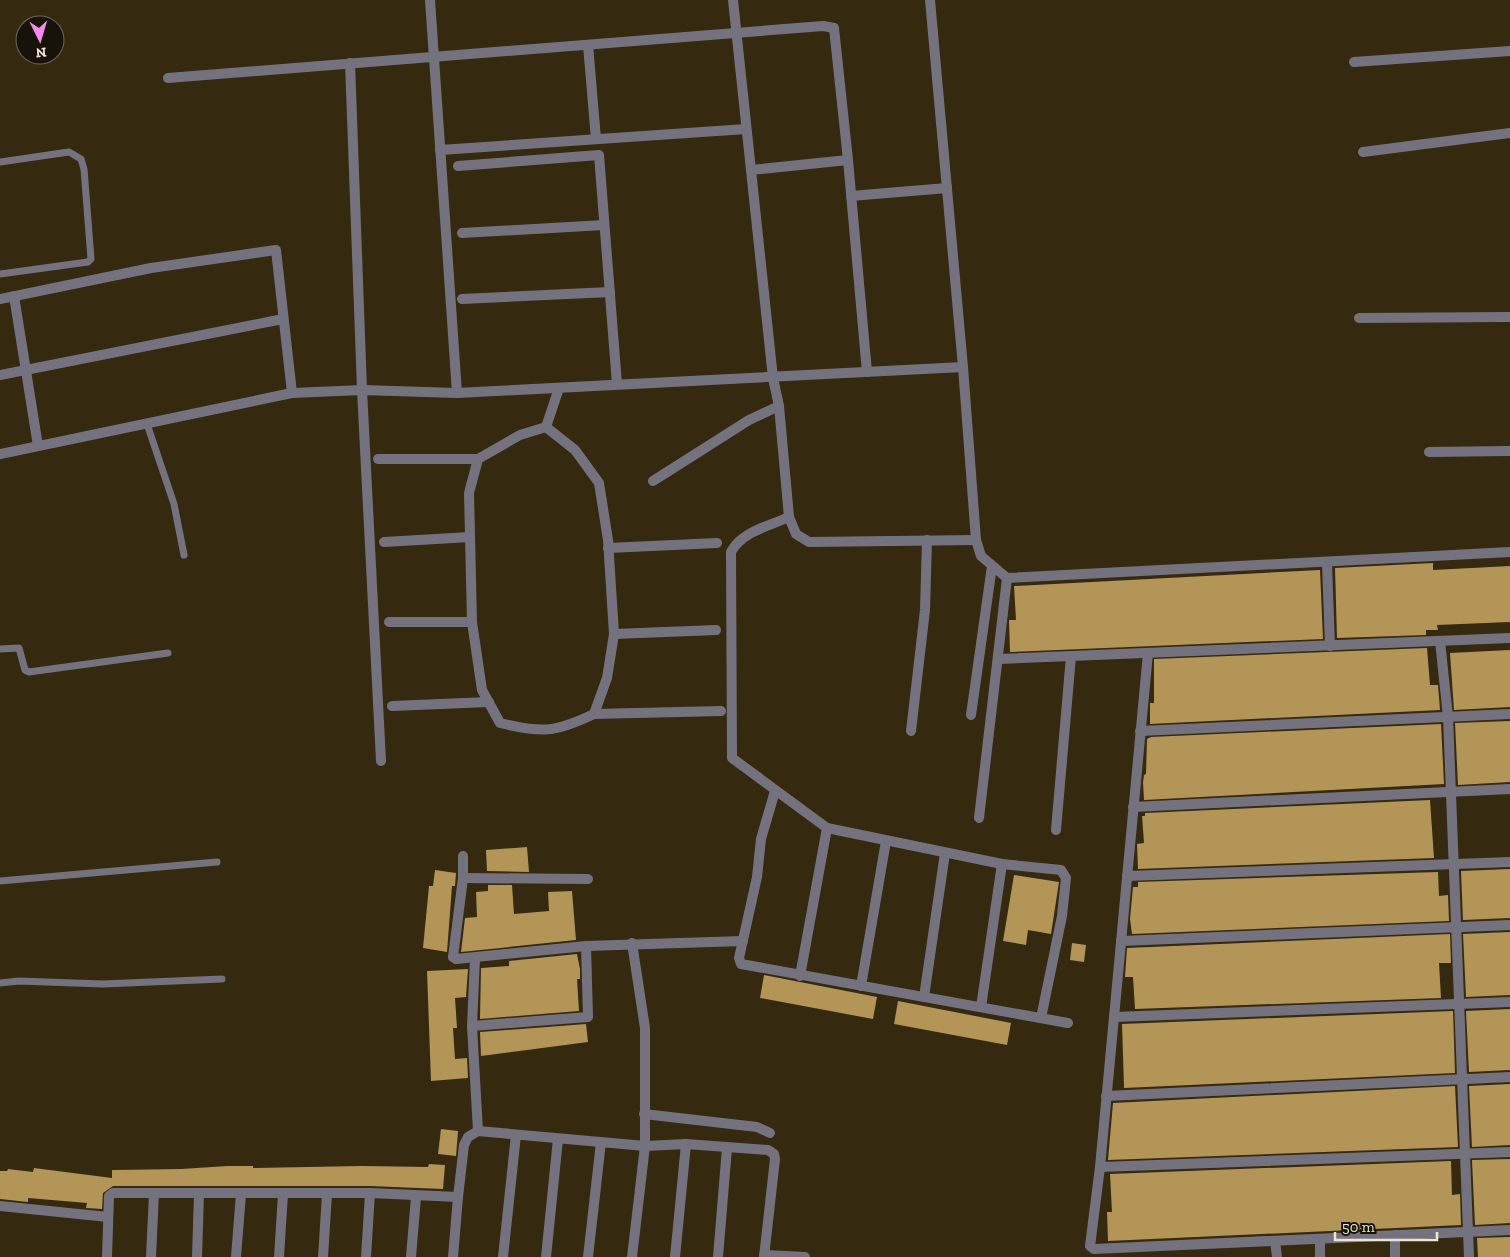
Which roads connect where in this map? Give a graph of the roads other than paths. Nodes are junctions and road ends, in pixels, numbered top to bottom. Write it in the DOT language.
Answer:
graph roads {
  1 [pos="430,0"];
  2 [pos="733,0"];
  3 [pos="930,0"];
  4 [pos="736,34"];
  5 [pos="588,45"];
  6 [pos="1510,51"];
  7 [pos="434,56"];
  8 [pos="1354,62"];
  9 [pos="350,63"];
  10 [pos="168,78"];
  11 [pos="746,129"];
  12 [pos="1510,133"];
  13 [pos="596,139"];
  14 [pos="440,150"];
  15 [pos="1363,152"];
  16 [pos="848,160"];
  17 [pos="0,162"];
  18 [pos="458,166"];
  19 [pos="751,170"];
  20 [pos="947,188"];
  21 [pos="851,196"];
  22 [pos="604,225"];
  23 [pos="462,233"];
  24 [pos="0,274"];
  25 [pos="610,292"];
  26 [pos="14,296"];
  27 [pos="0,299"];
  28 [pos="462,299"];
  29 [pos="1510,317"];
  30 [pos="1359,318"];
  31 [pos="283,319"];
  32 [pos="963,367"];
  33 [pos="26,370"];
  34 [pos="867,372"];
  35 [pos="0,375"];
  36 [pos="773,378"];
  37 [pos="617,384"];
  38 [pos="559,388"];
  39 [pos="362,390"];
  40 [pos="292,393"];
  41 [pos="457,393"];
  42 [pos="779,406"];
  43 [pos="146,424"];
  44 [pos="546,426"];
  45 [pos="38,446"];
  46 [pos="1510,451"];
  47 [pos="1429,452"];
  48 [pos="0,454"];
  49 [pos="478,459"];
  50 [pos="378,460"];
  51 [pos="653,481"];
  52 [pos="789,517"];
  53 [pos="470,537"];
  54 [pos="927,540"];
  55 [pos="976,540"];
  56 [pos="384,542"];
  57 [pos="717,543"];
  58 [pos="608,548"];
  59 [pos="1510,552"];
  60 [pos="184,555"];
  61 [pos="1327,563"];
  62 [pos="992,566"];
  63 [pos="1006,578"];
  64 [pos="389,622"];
  65 [pos="472,622"];
  66 [pos="716,630"];
  67 [pos="614,634"];
  68 [pos="1510,638"];
  69 [pos="1440,640"];
  70 [pos="1330,646"];
  71 [pos="0,649"];
  72 [pos="168,653"];
  73 [pos="1148,653"];
  74 [pos="1071,656"];
  75 [pos="998,659"];
  76 [pos="489,702"];
  77 [pos="392,706"];
  78 [pos="720,711"];
  79 [pos="594,714"];
  80 [pos="1510,714"];
  81 [pos="971,715"];
  82 [pos="1448,717"];
  83 [pos="911,731"];
  84 [pos="1140,731"];
  85 [pos="381,761"];
  86 [pos="1510,789"];
  87 [pos="775,791"];
  88 [pos="1451,792"];
  89 [pos="1133,807"];
  90 [pos="979,818"];
  91 [pos="827,828"];
  92 [pos="1056,830"];
  93 [pos="886,841"];
  94 [pos="945,853"];
  95 [pos="462,856"];
  96 [pos="217,862"];
  97 [pos="1510,862"];
  98 [pos="1002,864"];
  99 [pos="1454,864"];
  100 [pos="1127,876"];
  101 [pos="463,878"];
  102 [pos="588,878"];
  103 [pos="0,881"];
  104 [pos="1510,925"];
  105 [pos="1456,928"];
  106 [pos="743,941"];
  107 [pos="1121,941"];
  108 [pos="632,943"];
  109 [pos="586,946"];
  110 [pos="475,958"];
  111 [pos="800,976"];
  112 [pos="222,979"];
  113 [pos="0,983"];
  114 [pos="861,986"];
  115 [pos="924,997"];
  116 [pos="1510,1002"];
  117 [pos="1459,1004"];
  118 [pos="981,1007"];
  119 [pos="1114,1017"];
  120 [pos="1041,1018"];
  121 [pos="1068,1023"];
  122 [pos="472,1026"];
  123 [pos="1510,1077"];
  124 [pos="1462,1079"];
  125 [pos="1106,1096"];
  126 [pos="644,1114"];
  127 [pos="478,1131"];
  128 [pos="770,1133"];
  129 [pos="516,1135"];
  130 [pos="558,1139"];
  131 [pos="601,1142"];
  132 [pos="686,1144"];
  133 [pos="644,1146"];
  134 [pos="727,1148"];
  135 [pos="1510,1152"];
  136 [pos="1465,1153"];
  137 [pos="1100,1167"];
  138 [pos="154,1193"];
  139 [pos="370,1193"];
  140 [pos="199,1194"];
  141 [pos="241,1194"];
  142 [pos="283,1194"];
  143 [pos="327,1194"];
  144 [pos="416,1197"];
  145 [pos="458,1197"];
  146 [pos="0,1206"];
  147 [pos="108,1218"];
  148 [pos="1510,1230"];
  149 [pos="1468,1232"];
  150 [pos="1394,1235"];
  151 [pos="1320,1239"];
  152 [pos="1275,1241"];
  153 [pos="764,1256"];
  154 [pos="107,1257"];
  155 [pos="151,1257"];
  156 [pos="197,1257"];
  157 [pos="236,1257"];
  158 [pos="279,1257"];
  159 [pos="323,1257"];
  160 [pos="366,1257"];
  161 [pos="411,1257"];
  162 [pos="454,1257"];
  163 [pos="503,1257"];
  164 [pos="546,1257"];
  165 [pos="588,1257"];
  166 [pos="632,1257"];
  167 [pos="675,1257"];
  168 [pos="718,1257"];
  169 [pos="805,1257"];
  170 [pos="1277,1257"];
  171 [pos="1320,1257"];
  172 [pos="1395,1257"];
  173 [pos="1469,1257"];
  1 -- 7 [label="street"];
  2 -- 4 [label="street"];
  3 -- 20 [label="street"];
  4 -- 5 [label="street"];
  4 -- 11 [label="street"];
  4 -- 16 [label="street"];
  5 -- 7 [label="street"];
  5 -- 13 [label="street"];
  6 -- 8 [label="street"];
  7 -- 9 [label="street"];
  7 -- 14 [label="street"];
  9 -- 10 [label="street"];
  9 -- 39 [label="street"];
  11 -- 13 [label="street"];
  11 -- 19 [label="street"];
  12 -- 15 [label="street"];
  13 -- 14 [label="street"];
  14 -- 41 [label="street"];
  16 -- 19 [label="street"];
  16 -- 21 [label="street"];
  17 -- 24 [label="lane"];
  18 -- 22 [label="street"];
  19 -- 36 [label="street"];
  20 -- 21 [label="street"];
  20 -- 32 [label="street"];
  21 -- 34 [label="street"];
  22 -- 23 [label="street"];
  22 -- 25 [label="street"];
  25 -- 28 [label="street"];
  25 -- 37 [label="street"];
  26 -- 27 [label="street"];
  26 -- 31 [label="street"];
  26 -- 33 [label="street"];
  29 -- 30 [label="street"];
  31 -- 33 [label="street"];
  31 -- 40 [label="street"];
  32 -- 34 [label="street"];
  32 -- 55 [label="street"];
  33 -- 35 [label="street"];
  33 -- 45 [label="street"];
  34 -- 36 [label="street"];
  36 -- 37 [label="street"];
  36 -- 42 [label="street"];
  37 -- 38 [label="street"];
  38 -- 41 [label="street"];
  38 -- 44 [label="street"];
  39 -- 40 [label="street"];
  39 -- 41 [label="street"];
  39 -- 85 [label="street"];
  40 -- 43 [label="street"];
  42 -- 51 [label="street"];
  42 -- 52 [label="street"];
  43 -- 45 [label="street"];
  43 -- 60 [label="lane"];
  44 -- 49 [label="street"];
  44 -- 58 [label="street"];
  45 -- 48 [label="street"];
  46 -- 47 [label="street"];
  49 -- 50 [label="street"];
  49 -- 53 [label="street"];
  52 -- 54 [label="street"];
  52 -- 87 [label="street"];
  53 -- 56 [label="street"];
  53 -- 65 [label="street"];
  54 -- 55 [label="street"];
  54 -- 83 [label="street"];
  55 -- 62 [label="street"];
  57 -- 58 [label="street"];
  58 -- 67 [label="street"];
  59 -- 61 [label="street"];
  61 -- 63 [label="street"];
  61 -- 70 [label="street"];
  62 -- 63 [label="street"];
  62 -- 81 [label="street"];
  63 -- 75 [label="street"];
  64 -- 65 [label="street"];
  65 -- 76 [label="street"];
  66 -- 67 [label="street"];
  67 -- 79 [label="street"];
  68 -- 69 [label="street"];
  69 -- 70 [label="street"];
  69 -- 82 [label="street"];
  70 -- 73 [label="street"];
  71 -- 72 [label="lane"];
  73 -- 74 [label="street"];
  73 -- 84 [label="street"];
  74 -- 75 [label="street"];
  74 -- 92 [label="street"];
  75 -- 90 [label="street"];
  76 -- 77 [label="street"];
  76 -- 79 [label="street"];
  78 -- 79 [label="street"];
  80 -- 82 [label="street"];
  82 -- 84 [label="street"];
  82 -- 88 [label="street"];
  84 -- 89 [label="street"];
  86 -- 88 [label="street"];
  87 -- 91 [label="street"];
  87 -- 106 [label="street"];
  88 -- 89 [label="street"];
  88 -- 99 [label="street"];
  89 -- 100 [label="street"];
  91 -- 93 [label="street"];
  91 -- 111 [label="street"];
  93 -- 94 [label="street"];
  93 -- 114 [label="street"];
  94 -- 98 [label="street"];
  94 -- 115 [label="street"];
  95 -- 101 [label="street"];
  96 -- 103 [label="lane"];
  97 -- 99 [label="street"];
  98 -- 118 [label="street"];
  98 -- 120 [label="street"];
  99 -- 100 [label="street"];
  99 -- 105 [label="street"];
  100 -- 107 [label="street"];
  101 -- 102 [label="street"];
  101 -- 110 [label="street"];
  104 -- 105 [label="street"];
  105 -- 107 [label="street"];
  105 -- 117 [label="street"];
  106 -- 108 [label="street"];
  106 -- 111 [label="street"];
  107 -- 119 [label="street"];
  108 -- 109 [label="street"];
  108 -- 126 [label="street"];
  109 -- 110 [label="street"];
  109 -- 122 [label="street"];
  110 -- 122 [label="street"];
  111 -- 114 [label="street"];
  112 -- 113 [label="lane"];
  114 -- 115 [label="street"];
  115 -- 118 [label="street"];
  116 -- 117 [label="street"];
  117 -- 119 [label="street"];
  117 -- 124 [label="street"];
  118 -- 120 [label="street"];
  119 -- 125 [label="street"];
  120 -- 121 [label="street"];
  122 -- 127 [label="street"];
  123 -- 124 [label="street"];
  124 -- 125 [label="street"];
  124 -- 136 [label="street"];
  125 -- 137 [label="street"];
  126 -- 128 [label="street"];
  126 -- 133 [label="street"];
  127 -- 129 [label="street"];
  127 -- 145 [label="street"];
  129 -- 130 [label="street"];
  129 -- 163 [label="street"];
  130 -- 131 [label="street"];
  130 -- 164 [label="street"];
  131 -- 133 [label="street"];
  131 -- 165 [label="street"];
  132 -- 133 [label="street"];
  132 -- 134 [label="street"];
  132 -- 167 [label="street"];
  133 -- 166 [label="street"];
  134 -- 153 [label="street"];
  134 -- 168 [label="street"];
  135 -- 136 [label="street"];
  136 -- 137 [label="street"];
  136 -- 149 [label="street"];
  137 -- 152 [label="street"];
  138 -- 140 [label="street"];
  138 -- 147 [label="street"];
  138 -- 155 [label="street"];
  139 -- 143 [label="street"];
  139 -- 144 [label="street"];
  139 -- 160 [label="street"];
  140 -- 141 [label="street"];
  140 -- 156 [label="street"];
  141 -- 142 [label="street"];
  141 -- 157 [label="street"];
  142 -- 143 [label="street"];
  142 -- 158 [label="street"];
  143 -- 159 [label="street"];
  144 -- 145 [label="street"];
  144 -- 161 [label="street"];
  145 -- 162 [label="street"];
  146 -- 147 [label="street"];
  147 -- 154 [label="street"];
  148 -- 149 [label="street"];
  149 -- 150 [label="street"];
  149 -- 173 [label="street"];
  150 -- 151 [label="street"];
  150 -- 172 [label="street"];
  151 -- 152 [label="street"];
  151 -- 171 [label="street"];
  152 -- 170 [label="street"];
  153 -- 169 [label="street"];
}
